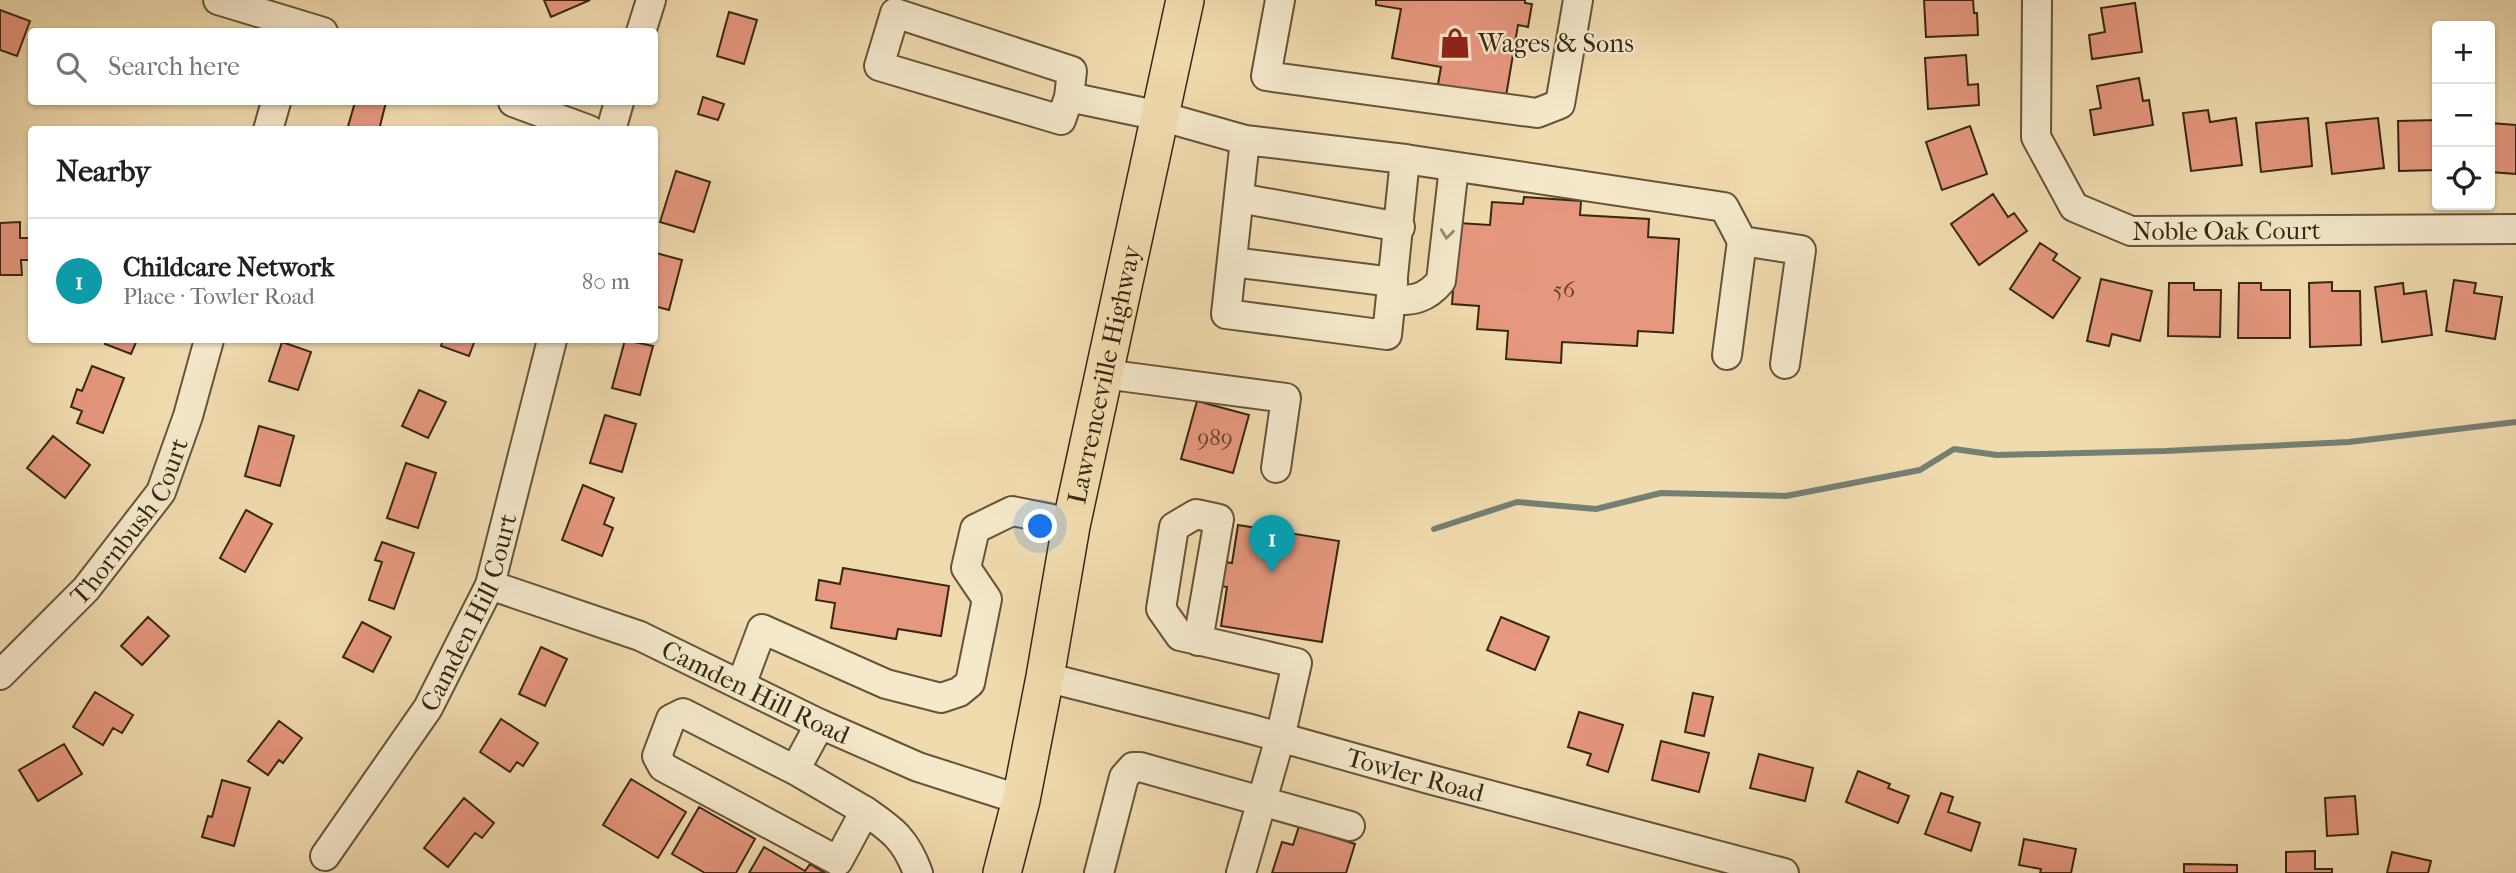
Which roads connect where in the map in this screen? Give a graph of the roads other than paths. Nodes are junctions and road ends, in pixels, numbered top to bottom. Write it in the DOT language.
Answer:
graph roads {
  1 [pos="218,0"];
  2 [pos="651,0"];
  3 [pos="1185,0"];
  4 [pos="1280,0"];
  5 [pos="1578,0"];
  6 [pos="2037,0"];
  7 [pos="306,28"];
  8 [pos="642,28"];
  9 [pos="1069,97"];
  10 [pos="275,105"];
  11 [pos="521,105"];
  12 [pos="618,105"];
  13 [pos="1160,116"];
  14 [pos="269,126"];
  15 [pos="578,126"];
  16 [pos="612,126"];
  17 [pos="1245,140"];
  18 [pos="1405,159"];
  19 [pos="1454,167"];
  20 [pos="1239,198"];
  21 [pos="1400,227"];
  22 [pos="2516,229"];
  23 [pos="1742,241"];
  24 [pos="1232,262"];
  25 [pos="1392,291"];
  26 [pos="208,343"];
  27 [pos="551,343"];
  28 [pos="1727,355"];
  29 [pos="1785,364"];
  30 [pos="1104,374"];
  31 [pos="1276,468"];
  32 [pos="1072,523"];
  33 [pos="490,585"];
  34 [pos="1198,641"];
  35 [pos="0,675"];
  36 [pos="1045,677"];
  37 [pos="741,685"];
  38 [pos="820,724"];
  39 [pos="1280,738"];
  40 [pos="796,770"];
  41 [pos="1021,800"];
  42 [pos="1262,802"];
  43 [pos="865,811"];
  44 [pos="1350,826"];
  45 [pos="325,856"];
  46 [pos="918,873"];
  47 [pos="1002,873"];
  48 [pos="1099,873"];
  49 [pos="1241,873"];
  50 [pos="1784,873"];
  1 -- 7 [label="street"];
  2 -- 8 [label="street"];
  3 -- 13 [label="main road, Lawrenceville Highway"];
  4 -- 5 [label="street"];
  6 -- 22 [label="street, Noble Oak Court"];
  9 -- 9 [label="street"];
  9 -- 13 [label="street"];
  10 -- 14 [label="street"];
  11 -- 15 [label="street"];
  12 -- 16 [label="street"];
  13 -- 17 [label="street"];
  13 -- 30 [label="main road, Lawrenceville Highway"];
  17 -- 18 [label="street"];
  17 -- 20 [label="street"];
  18 -- 19 [label="street"];
  18 -- 21 [label="street"];
  19 -- 23 [label="street"];
  19 -- 25 [label="street, one-way"];
  20 -- 21 [label="street"];
  20 -- 24 [label="street"];
  21 -- 25 [label="street"];
  23 -- 28 [label="street"];
  23 -- 29 [label="street"];
  24 -- 25 [label="street"];
  24 -- 25 [label="street"];
  26 -- 35 [label="street, Thornbush Court"];
  27 -- 33 [label="street, Camden Hill Court"];
  30 -- 31 [label="street"];
  30 -- 32 [label="main road, Lawrenceville Highway"];
  32 -- 36 [label="main road, Lawrenceville Highway"];
  32 -- 37 [label="street"];
  33 -- 37 [label="street, Camden Hill Road"];
  33 -- 45 [label="street, Camden Hill Court"];
  34 -- 39 [label="street"];
  36 -- 39 [label="street, Towler Road"];
  36 -- 41 [label="main road, Lawrenceville Highway"];
  37 -- 38 [label="street, Camden Hill Road"];
  38 -- 40 [label="street"];
  38 -- 41 [label="street, Camden Hill Road"];
  39 -- 42 [label="street"];
  39 -- 50 [label="street, Towler Road"];
  40 -- 43 [label="street"];
  40 -- 43 [label="street"];
  41 -- 47 [label="main road, Lawrenceville Highway"];
  42 -- 44 [label="street"];
  42 -- 48 [label="street"];
  42 -- 49 [label="street"];
  43 -- 46 [label="street"];
}
